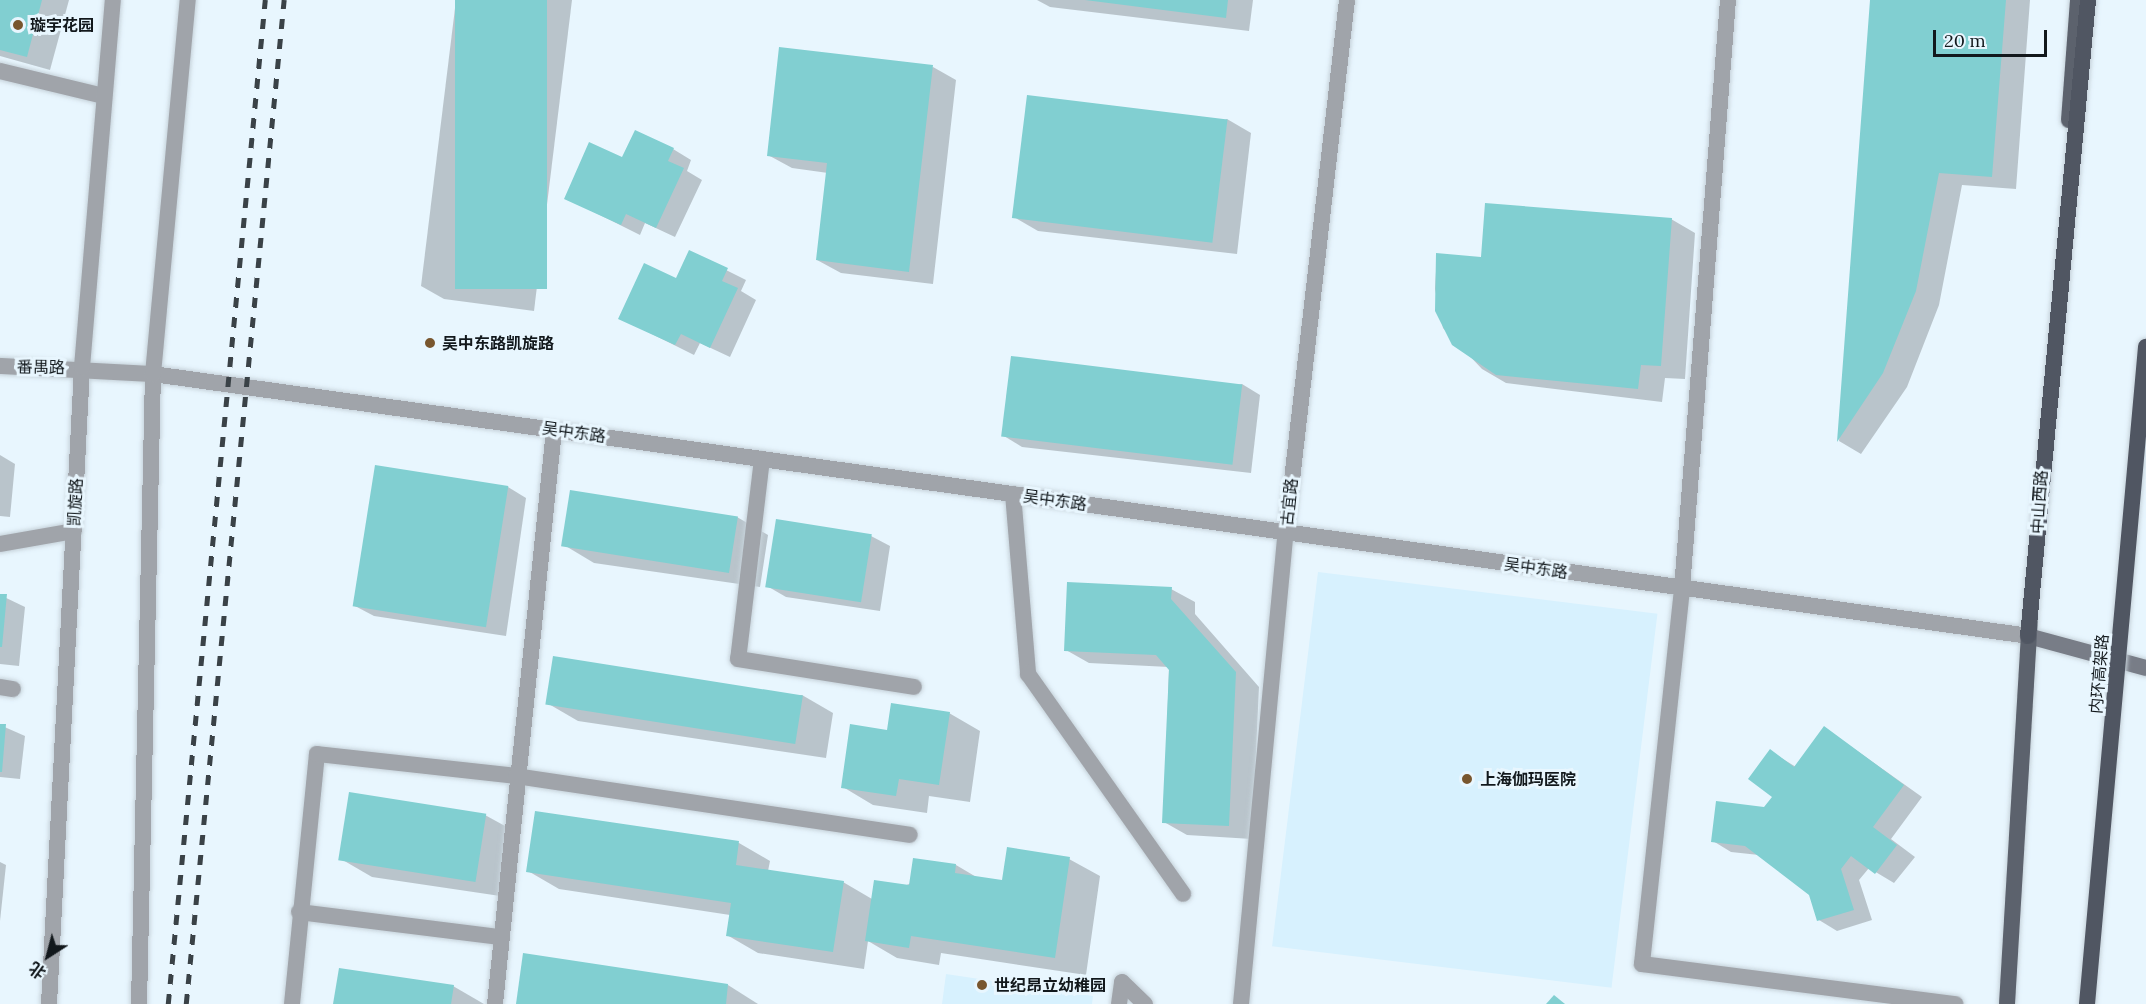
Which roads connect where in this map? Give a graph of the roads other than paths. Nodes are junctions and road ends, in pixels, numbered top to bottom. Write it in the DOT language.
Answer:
graph roads {
  1 [pos="113,0"];
  2 [pos="188,0"];
  3 [pos="1347,0"];
  4 [pos="1728,0"];
  5 [pos="2078,0"];
  6 [pos="2088,0"];
  7 [pos="0,71"];
  8 [pos="103,96"];
  9 [pos="2146,347"];
  10 [pos="0,366"];
  11 [pos="82,367"];
  12 [pos="153,374"];
  13 [pos="554,430"];
  14 [pos="762,459"];
  15 [pos="1013,494"];
  16 [pos="74,531"];
  17 [pos="1286,532"];
  18 [pos="0,544"];
  19 [pos="1682,589"];
  20 [pos="2028,636"];
  21 [pos="2146,668"];
  22 [pos="914,687"];
  23 [pos="516,777"];
  24 [pos="910,835"];
  25 [pos="1183,894"];
  26 [pos="300,912"];
  27 [pos="500,937"];
  28 [pos="49,1004"];
  29 [pos="139,1004"];
  30 [pos="292,1004"];
  31 [pos="495,1004"];
  32 [pos="1119,1004"];
  33 [pos="1145,1004"];
  34 [pos="1241,1004"];
  35 [pos="1955,1004"];
  36 [pos="2007,1004"];
  37 [pos="2087,1004"];
  1 -- 8 [label="street, 凯旋路"];
  2 -- 12 [label="street"];
  3 -- 17 [label="street, 古宜路"];
  4 -- 19 [label="street"];
  5 -- 20 [label="main road, 中山西路"];
  6 -- 20 [label="highway"];
  7 -- 8 [label="street"];
  8 -- 11 [label="street, 凯旋路"];
  9 -- 37 [label="highway, 内环高架路, bridge"];
  10 -- 11 [label="street, 番禺路"];
  11 -- 12 [label="street, 吴中东路"];
  11 -- 16 [label="street, 凯旋路"];
  12 -- 13 [label="street, 吴中东路"];
  12 -- 29 [label="street"];
  13 -- 14 [label="street, 吴中东路"];
  13 -- 23 [label="street"];
  14 -- 15 [label="street, 吴中东路"];
  14 -- 22 [label="street"];
  15 -- 17 [label="street, 吴中东路"];
  15 -- 25 [label="street"];
  16 -- 18 [label="street"];
  16 -- 28 [label="street, 凯旋路"];
  17 -- 19 [label="street, 吴中东路"];
  17 -- 34 [label="street, 古宜路"];
  19 -- 20 [label="street, 吴中东路"];
  19 -- 35 [label="street"];
  20 -- 21 [label="main road"];
  20 -- 36 [label="main road, 中山西路"];
  23 -- 24 [label="street"];
  23 -- 26 [label="street"];
  23 -- 27 [label="street"];
  26 -- 27 [label="street"];
  26 -- 30 [label="street"];
  27 -- 31 [label="street"];
  32 -- 33 [label="street"];
}
